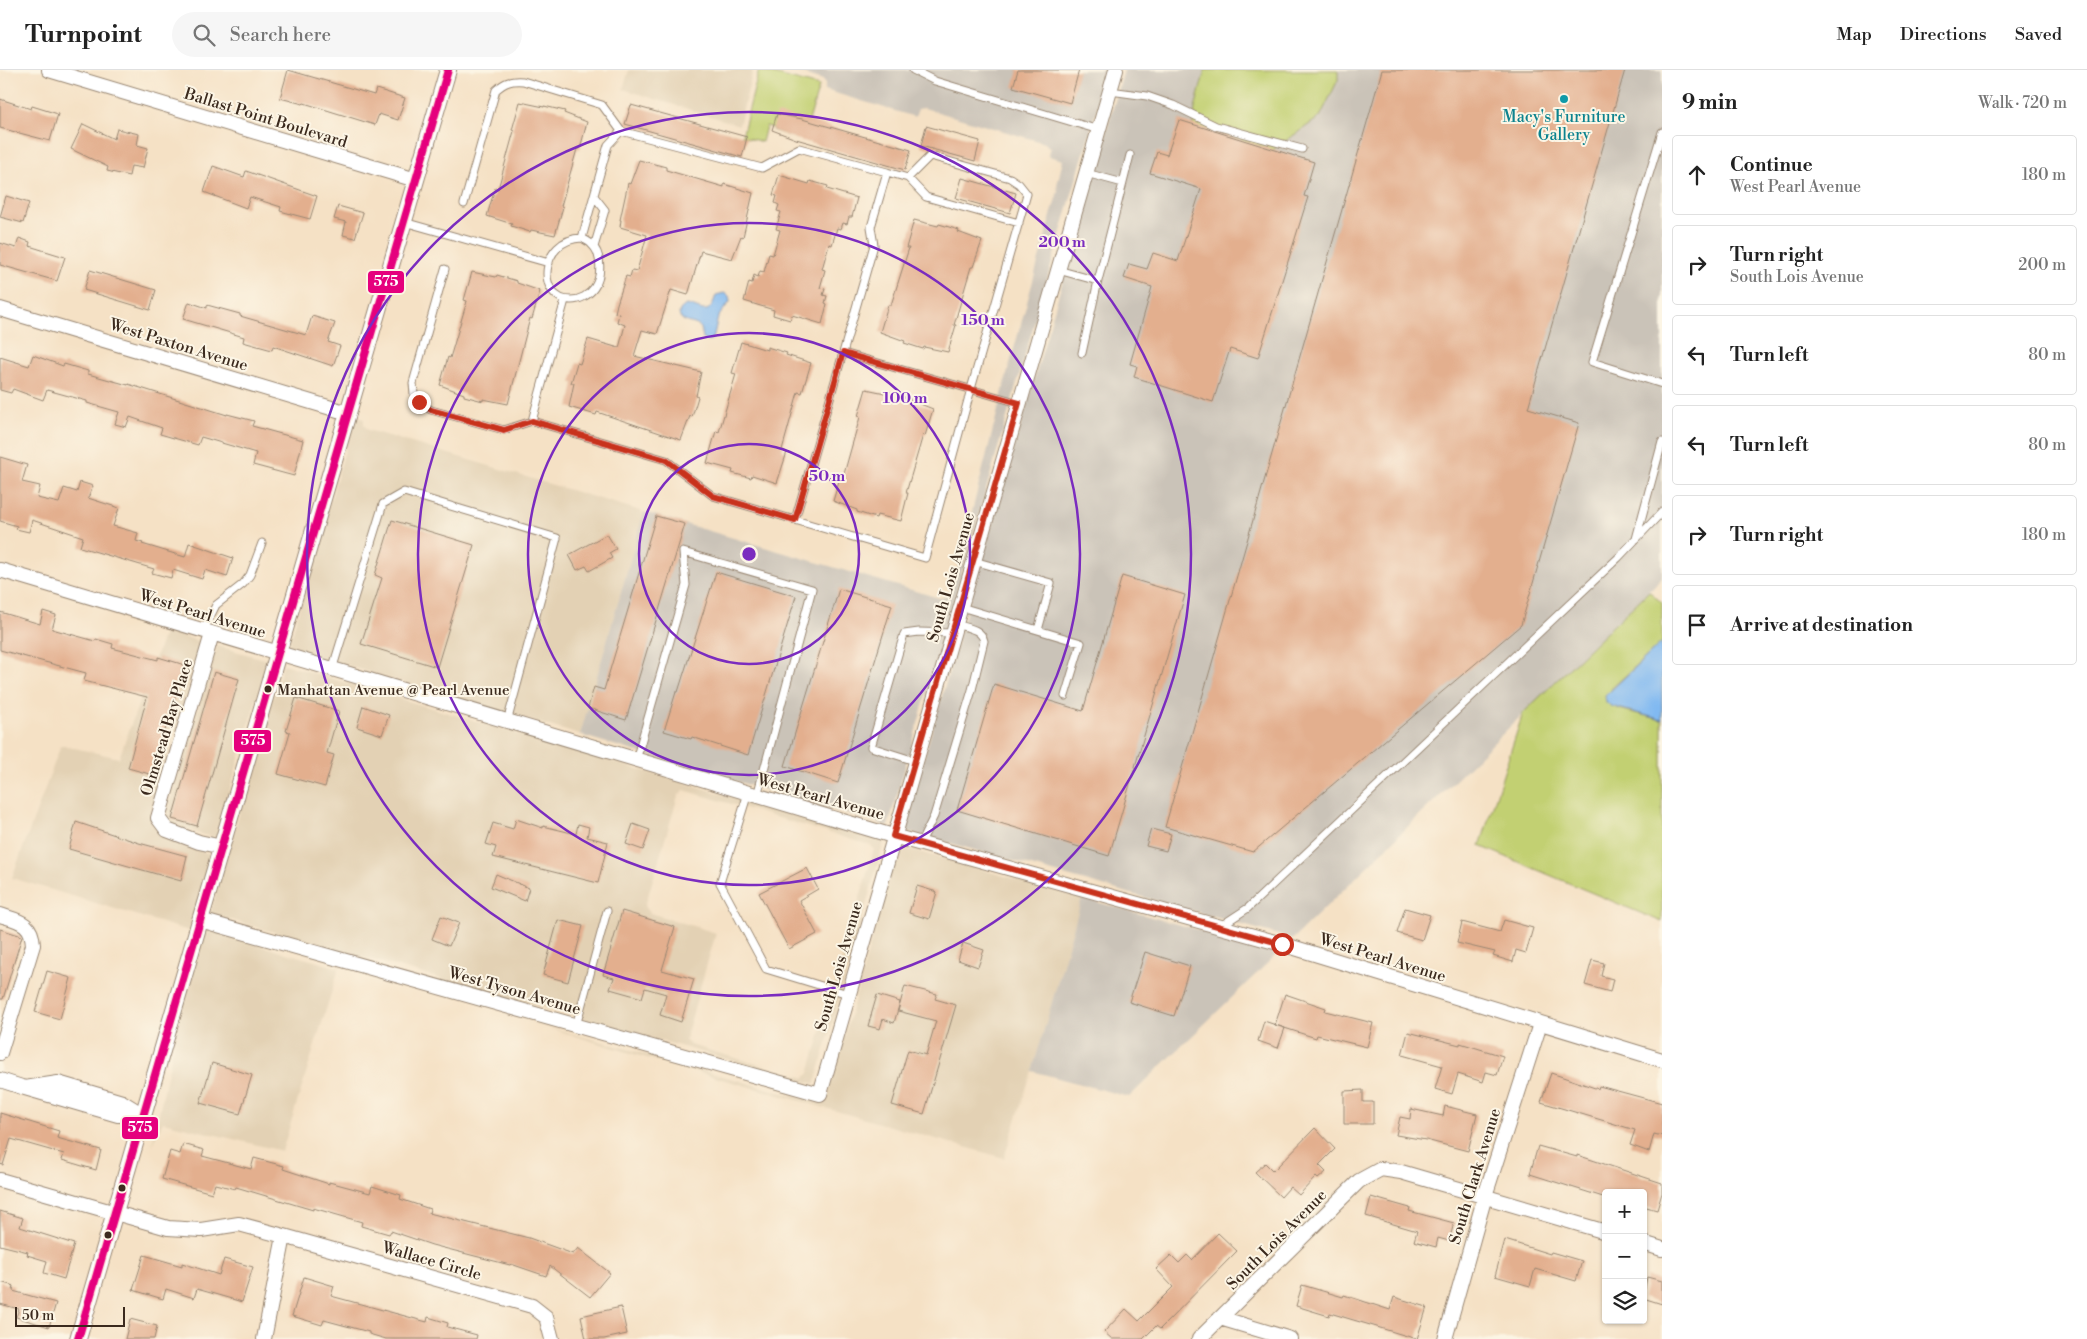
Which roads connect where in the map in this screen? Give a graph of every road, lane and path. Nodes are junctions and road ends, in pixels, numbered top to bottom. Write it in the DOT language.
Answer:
graph roads {
  1 [pos="49,70"];
  2 [pos="448,70"];
  3 [pos="913,70"];
  4 [pos="1116,70"];
  5 [pos="1110,91"];
  6 [pos="1099,130"];
  7 [pos="621,131"];
  8 [pos="1662,132"];
  9 [pos="1302,150"];
  10 [pos="1130,155"];
  11 [pos="887,172"];
  12 [pos="1086,173"];
  13 [pos="908,178"];
  14 [pos="416,180"];
  15 [pos="1123,183"];
  16 [pos="594,196"];
  17 [pos="464,204"];
  18 [pos="403,222"];
  19 [pos="1019,223"];
  20 [pos="582,238"];
  21 [pos="594,247"];
  22 [pos="548,263"];
  23 [pos="445,270"];
  24 [pos="1058,270"];
  25 [pos="1098,281"];
  26 [pos="565,300"];
  27 [pos="0,309"];
  28 [pos="843,353"];
  29 [pos="1082,353"];
  30 [pos="1662,384"];
  31 [pos="971,389"];
  32 [pos="1019,403"];
  33 [pos="348,413"];
  34 [pos="532,421"];
  35 [pos="1662,442"];
  36 [pos="1662,512"];
  37 [pos="795,520"];
  38 [pos="1636,539"];
  39 [pos="262,543"];
  40 [pos="973,561"];
  41 [pos="0,570"];
  42 [pos="960,606"];
  43 [pos="954,629"];
  44 [pos="1038,630"];
  45 [pos="207,633"];
  46 [pos="278,654"];
  47 [pos="332,670"];
  48 [pos="1065,696"];
  49 [pos="507,722"];
  50 [pos="636,760"];
  51 [pos="915,761"];
  52 [pos="752,794"];
  53 [pos="893,836"];
  54 [pos="920,844"];
  55 [pos="222,847"];
  56 [pos="607,911"];
  57 [pos="0,915"];
  58 [pos="200,920"];
  59 [pos="1218,927"];
  60 [pos="848,994"];
  61 [pos="1540,1024"];
  62 [pos="576,1026"];
  63 [pos="0,1053"];
  64 [pos="1662,1060"];
  65 [pos="0,1080"];
  66 [pos="25,1088"];
  67 [pos="77,1089"];
  68 [pos="820,1094"];
  69 [pos="73,1102"];
  70 [pos="143,1115"];
  71 [pos="0,1180"];
  72 [pos="1485,1196"];
  73 [pos="115,1214"];
  74 [pos="1602,1231"];
  75 [pos="284,1236"];
  76 [pos="1647,1244"];
  77 [pos="1662,1249"];
  78 [pos="1220,1318"];
  79 [pos="78,1339"];
  80 [pos="264,1339"];
  81 [pos="552,1339"];
  82 [pos="1199,1339"];
  83 [pos="1290,1339"];
  84 [pos="1446,1339"];
  1 -- 14 [label="street, Ballast Point Boulevard"];
  2 -- 14 [label="street"];
  3 -- 6 [label="lane"];
  4 -- 5 [label="street, South Lois Avenue"];
  5 -- 6 [label="street, South Lois Avenue"];
  5 -- 9 [label="lane"];
  6 -- 12 [label="street, South Lois Avenue"];
  7 -- 11 [label="lane"];
  7 -- 16 [label="lane"];
  7 -- 17 [label="lane"];
  8 -- 30 [label="lane"];
  10 -- 15 [label="lane"];
  11 -- 13 [label="lane"];
  11 -- 28 [label="lane"];
  12 -- 15 [label="lane"];
  12 -- 24 [label="street, South Lois Avenue"];
  13 -- 19 [label="lane"];
  13 -- 19 [label="lane"];
  14 -- 18 [label="street"];
  15 -- 25 [label="lane"];
  16 -- 20 [label="lane"];
  16 -- 21 [label="lane"];
  18 -- 22 [label="lane"];
  18 -- 33 [label="street"];
  19 -- 31 [label="lane"];
  20 -- 21 [label="lane"];
  20 -- 22 [label="lane"];
  21 -- 26 [label="lane"];
  22 -- 26 [label="lane"];
  23 -- 34 [label="lane"];
  24 -- 25 [label="lane"];
  24 -- 32 [label="street, South Lois Avenue"];
  25 -- 29 [label="lane"];
  26 -- 34 [label="lane"];
  27 -- 33 [label="street, West Paxton Avenue"];
  28 -- 31 [label="lane"];
  28 -- 37 [label="lane"];
  31 -- 32 [label="lane"];
  31 -- 37 [label="lane"];
  32 -- 40 [label="street, South Lois Avenue"];
  33 -- 46 [label="street"];
  34 -- 37 [label="lane"];
  35 -- 38 [label="lane"];
  36 -- 38 [label="lane"];
  38 -- 59 [label="lane"];
  39 -- 45 [label="lane"];
  40 -- 42 [label="street, South Lois Avenue"];
  40 -- 44 [label="lane"];
  41 -- 45 [label="street, West Pearl Avenue"];
  42 -- 43 [label="street, South Lois Avenue"];
  42 -- 44 [label="lane"];
  43 -- 51 [label="street, South Lois Avenue"];
  43 -- 51 [label="lane"];
  43 -- 54 [label="lane"];
  44 -- 48 [label="lane"];
  45 -- 46 [label="street, West Pearl Avenue"];
  45 -- 55 [label="street, Olmstead Bay Place"];
  46 -- 47 [label="street, West Pearl Avenue"];
  46 -- 55 [label="street"];
  47 -- 49 [label="street, West Pearl Avenue"];
  47 -- 49 [label="lane"];
  49 -- 50 [label="street, West Pearl Avenue"];
  50 -- 52 [label="street, West Pearl Avenue"];
  50 -- 52 [label="lane"];
  51 -- 53 [label="street, South Lois Avenue"];
  52 -- 53 [label="street, West Pearl Avenue"];
  52 -- 60 [label="lane"];
  53 -- 54 [label="street, West Pearl Avenue"];
  53 -- 60 [label="street, South Lois Avenue"];
  54 -- 59 [label="street, West Pearl Avenue"];
  55 -- 58 [label="street"];
  56 -- 62 [label="lane"];
  57 -- 63 [label="street"];
  58 -- 62 [label="street, West Tyson Avenue"];
  58 -- 70 [label="street"];
  59 -- 61 [label="street, West Pearl Avenue"];
  60 -- 68 [label="street, South Lois Avenue"];
  61 -- 64 [label="street, West Pearl Avenue"];
  61 -- 72 [label="street, South Clark Avenue"];
  62 -- 68 [label="street, West Tyson Avenue"];
  65 -- 66 [label="street"];
  66 -- 67 [label="street"];
  66 -- 69 [label="street"];
  67 -- 69 [label="street"];
  67 -- 70 [label="street"];
  69 -- 70 [label="street"];
  70 -- 73 [label="street"];
  71 -- 73 [label="street, Wallace Circle"];
  72 -- 74 [label="street"];
  72 -- 78 [label="street, South Lois Avenue"];
  72 -- 84 [label="street, South Clark Avenue"];
  73 -- 75 [label="street, Wallace Circle"];
  73 -- 79 [label="street"];
  75 -- 80 [label="street"];
  75 -- 81 [label="street, Wallace Circle"];
  76 -- 77 [label="street"];
  78 -- 82 [label="street, South Lois Avenue"];
  78 -- 83 [label="street"];
}
